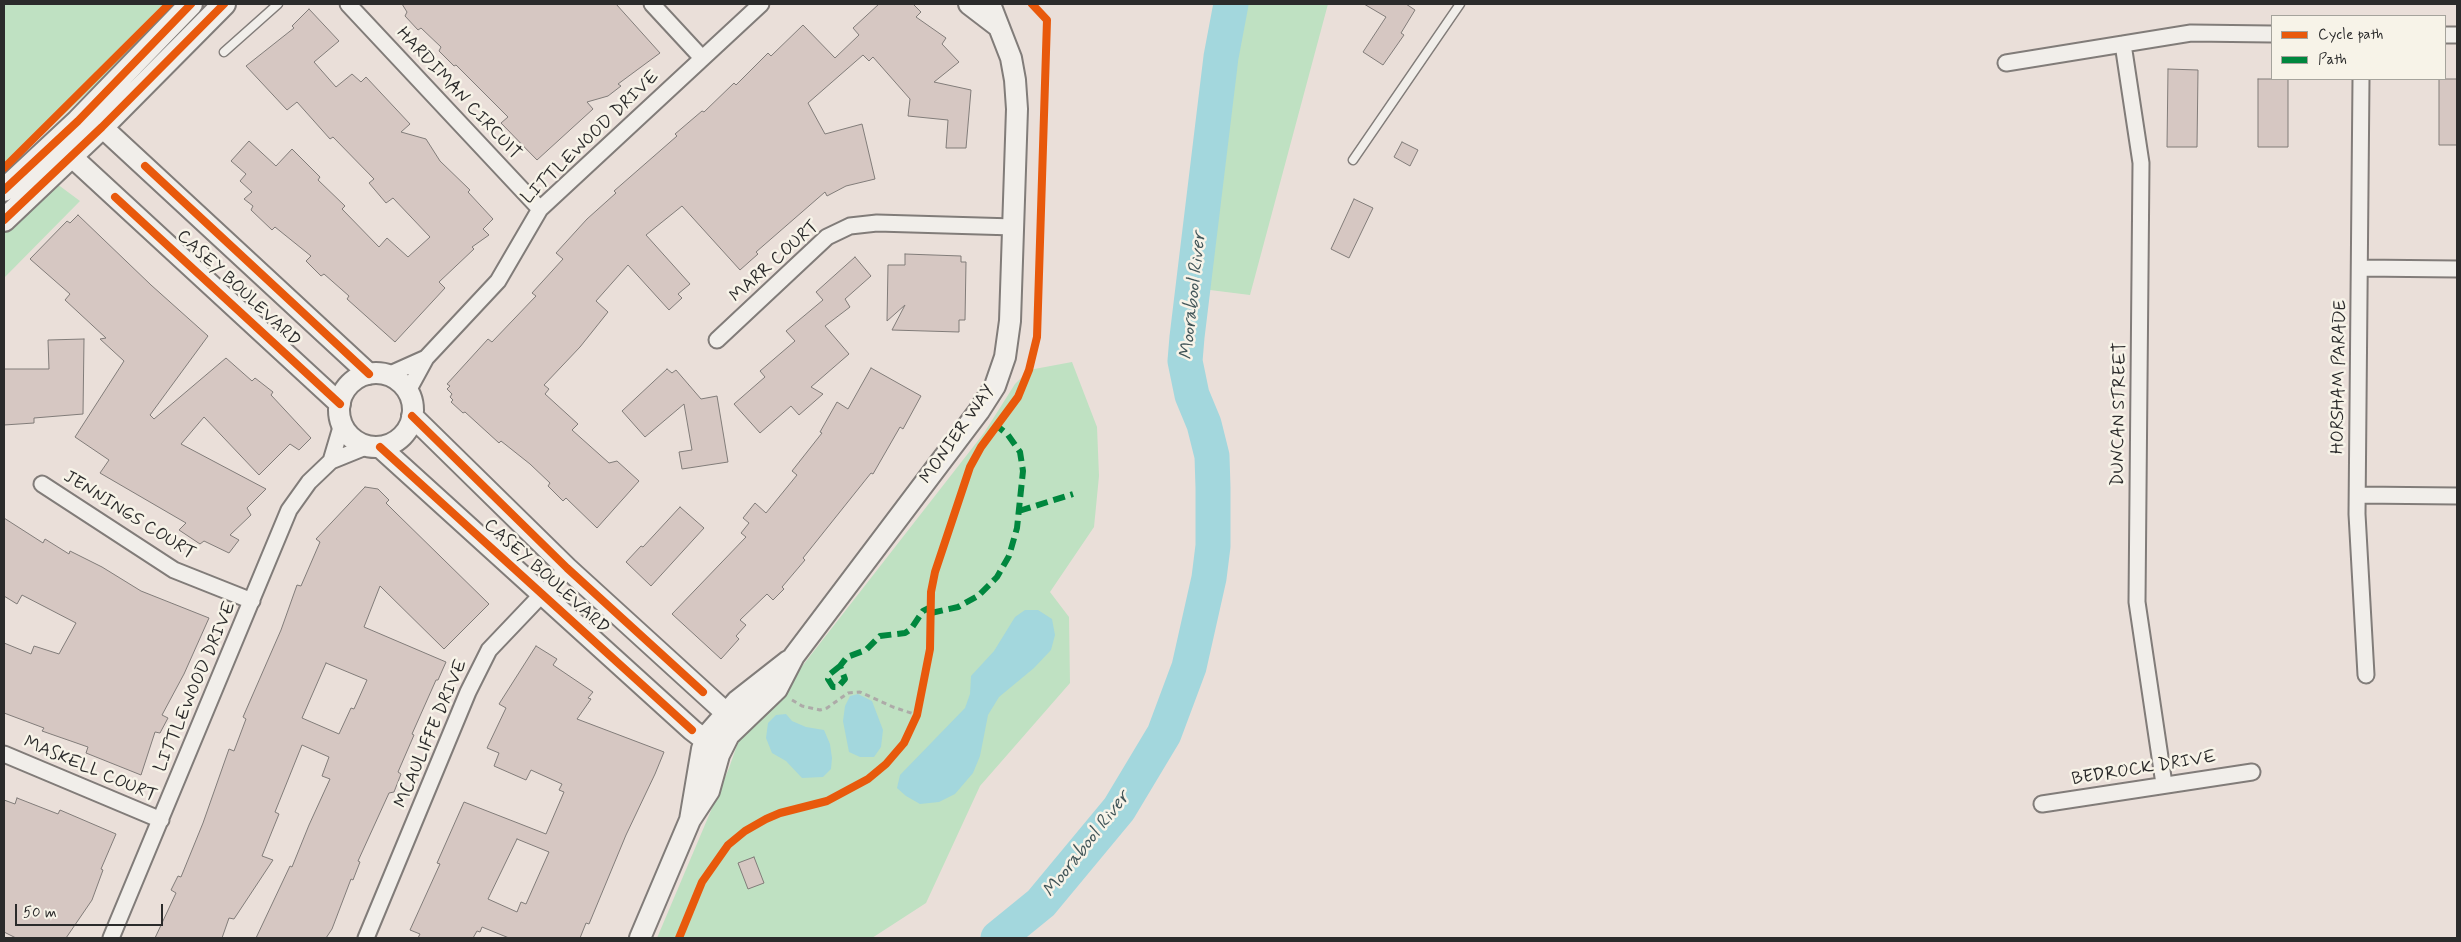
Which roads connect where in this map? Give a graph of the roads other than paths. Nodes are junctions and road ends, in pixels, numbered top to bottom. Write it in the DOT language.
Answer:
graph roads {
  1 [pos="191,4"];
  2 [pos="224,4"];
  3 [pos="278,4"];
  4 [pos="348,4"];
  5 [pos="652,4"];
  6 [pos="761,4"];
  7 [pos="969,4"];
  8 [pos="990,4"];
  9 [pos="1460,4"];
  10 [pos="998,27"];
  11 [pos="2271,34"];
  12 [pos="2123,44"];
  13 [pos="224,52"];
  14 [pos="702,58"];
  15 [pos="2006,63"];
  16 [pos="2361,80"];
  17 [pos="102,127"];
  18 [pos="75,138"];
  19 [pos="1353,160"];
  20 [pos="4,190"];
  21 [pos="4,204"];
  22 [pos="540,209"];
  23 [pos="4,220"];
  24 [pos="1014,226"];
  25 [pos="2360,268"];
  26 [pos="2457,269"];
  27 [pos="717,340"];
  28 [pos="426,358"];
  29 [pos="379,375"];
  30 [pos="408,391"];
  31 [pos="340,404"];
  32 [pos="412,416"];
  33 [pos="342,424"];
  34 [pos="374,446"];
  35 [pos="331,461"];
  36 [pos="42,484"];
  37 [pos="2358,495"];
  38 [pos="2457,496"];
  39 [pos="567,568"];
  40 [pos="542,593"];
  41 [pos="252,601"];
  42 [pos="2366,675"];
  43 [pos="730,720"];
  44 [pos="714,742"];
  45 [pos="4,754"];
  46 [pos="2252,772"];
  47 [pos="2164,784"];
  48 [pos="2042,804"];
  49 [pos="161,820"];
  50 [pos="111,938"];
  51 [pos="366,938"];
  52 [pos="640,938"];
  1 -- 18 [label="main road"];
  2 -- 17 [label="main road"];
  3 -- 13 [label="lane"];
  4 -- 22 [label="street, HARDIMAN CIRCUIT"];
  5 -- 14 [label="street"];
  6 -- 14 [label="street, LITTLEWOOD DRIVE"];
  7 -- 10 [label="street, MONIER WAY"];
  8 -- 10 [label="street, MONIER WAY"];
  9 -- 19 [label="lane"];
  10 -- 24 [label="street, MONIER WAY"];
  11 -- 12 [label="street"];
  12 -- 15 [label="street"];
  12 -- 47 [label="street, DUNCAN STREET"];
  14 -- 22 [label="street, LITTLEWOOD DRIVE"];
  16 -- 25 [label="street, HORSHAM PARADE"];
  17 -- 18 [label="main road"];
  17 -- 29 [label="street, CASEY BOULEVARD"];
  18 -- 20 [label="main road"];
  18 -- 21 [label="main road"];
  18 -- 23 [label="main road"];
  18 -- 31 [label="street, CASEY BOULEVARD"];
  22 -- 28 [label="street, LITTLEWOOD DRIVE"];
  24 -- 27 [label="street, MARR COURT"];
  24 -- 43 [label="street, MONIER WAY"];
  25 -- 26 [label="street"];
  25 -- 37 [label="street, HORSHAM PARADE"];
  28 -- 29 [label="street, LITTLEWOOD DRIVE"];
  28 -- 30 [label="street, LITTLEWOOD DRIVE"];
  29 -- 30 [label="street"];
  29 -- 31 [label="street"];
  30 -- 32 [label="street"];
  31 -- 33 [label="street"];
  32 -- 34 [label="street"];
  32 -- 39 [label="street, CASEY BOULEVARD"];
  33 -- 34 [label="street"];
  33 -- 35 [label="street, LITTLEWOOD DRIVE"];
  34 -- 35 [label="street, LITTLEWOOD DRIVE"];
  34 -- 40 [label="street, CASEY BOULEVARD"];
  35 -- 41 [label="street, LITTLEWOOD DRIVE"];
  36 -- 41 [label="street, JENNINGS COURT"];
  37 -- 38 [label="street"];
  37 -- 42 [label="street, HORSHAM PARADE"];
  39 -- 40 [label="street, MCAULIFFE DRIVE"];
  39 -- 43 [label="street, CASEY BOULEVARD"];
  40 -- 44 [label="street, CASEY BOULEVARD"];
  40 -- 51 [label="street, MCAULIFFE DRIVE"];
  41 -- 49 [label="street, LITTLEWOOD DRIVE"];
  43 -- 44 [label="street, MONIER WAY"];
  44 -- 52 [label="street, MONIER WAY"];
  45 -- 49 [label="street, MASKELL COURT"];
  46 -- 47 [label="street, BEDROCK DRIVE"];
  47 -- 48 [label="street, BEDROCK DRIVE"];
  49 -- 50 [label="street, LITTLEWOOD DRIVE"];
}
